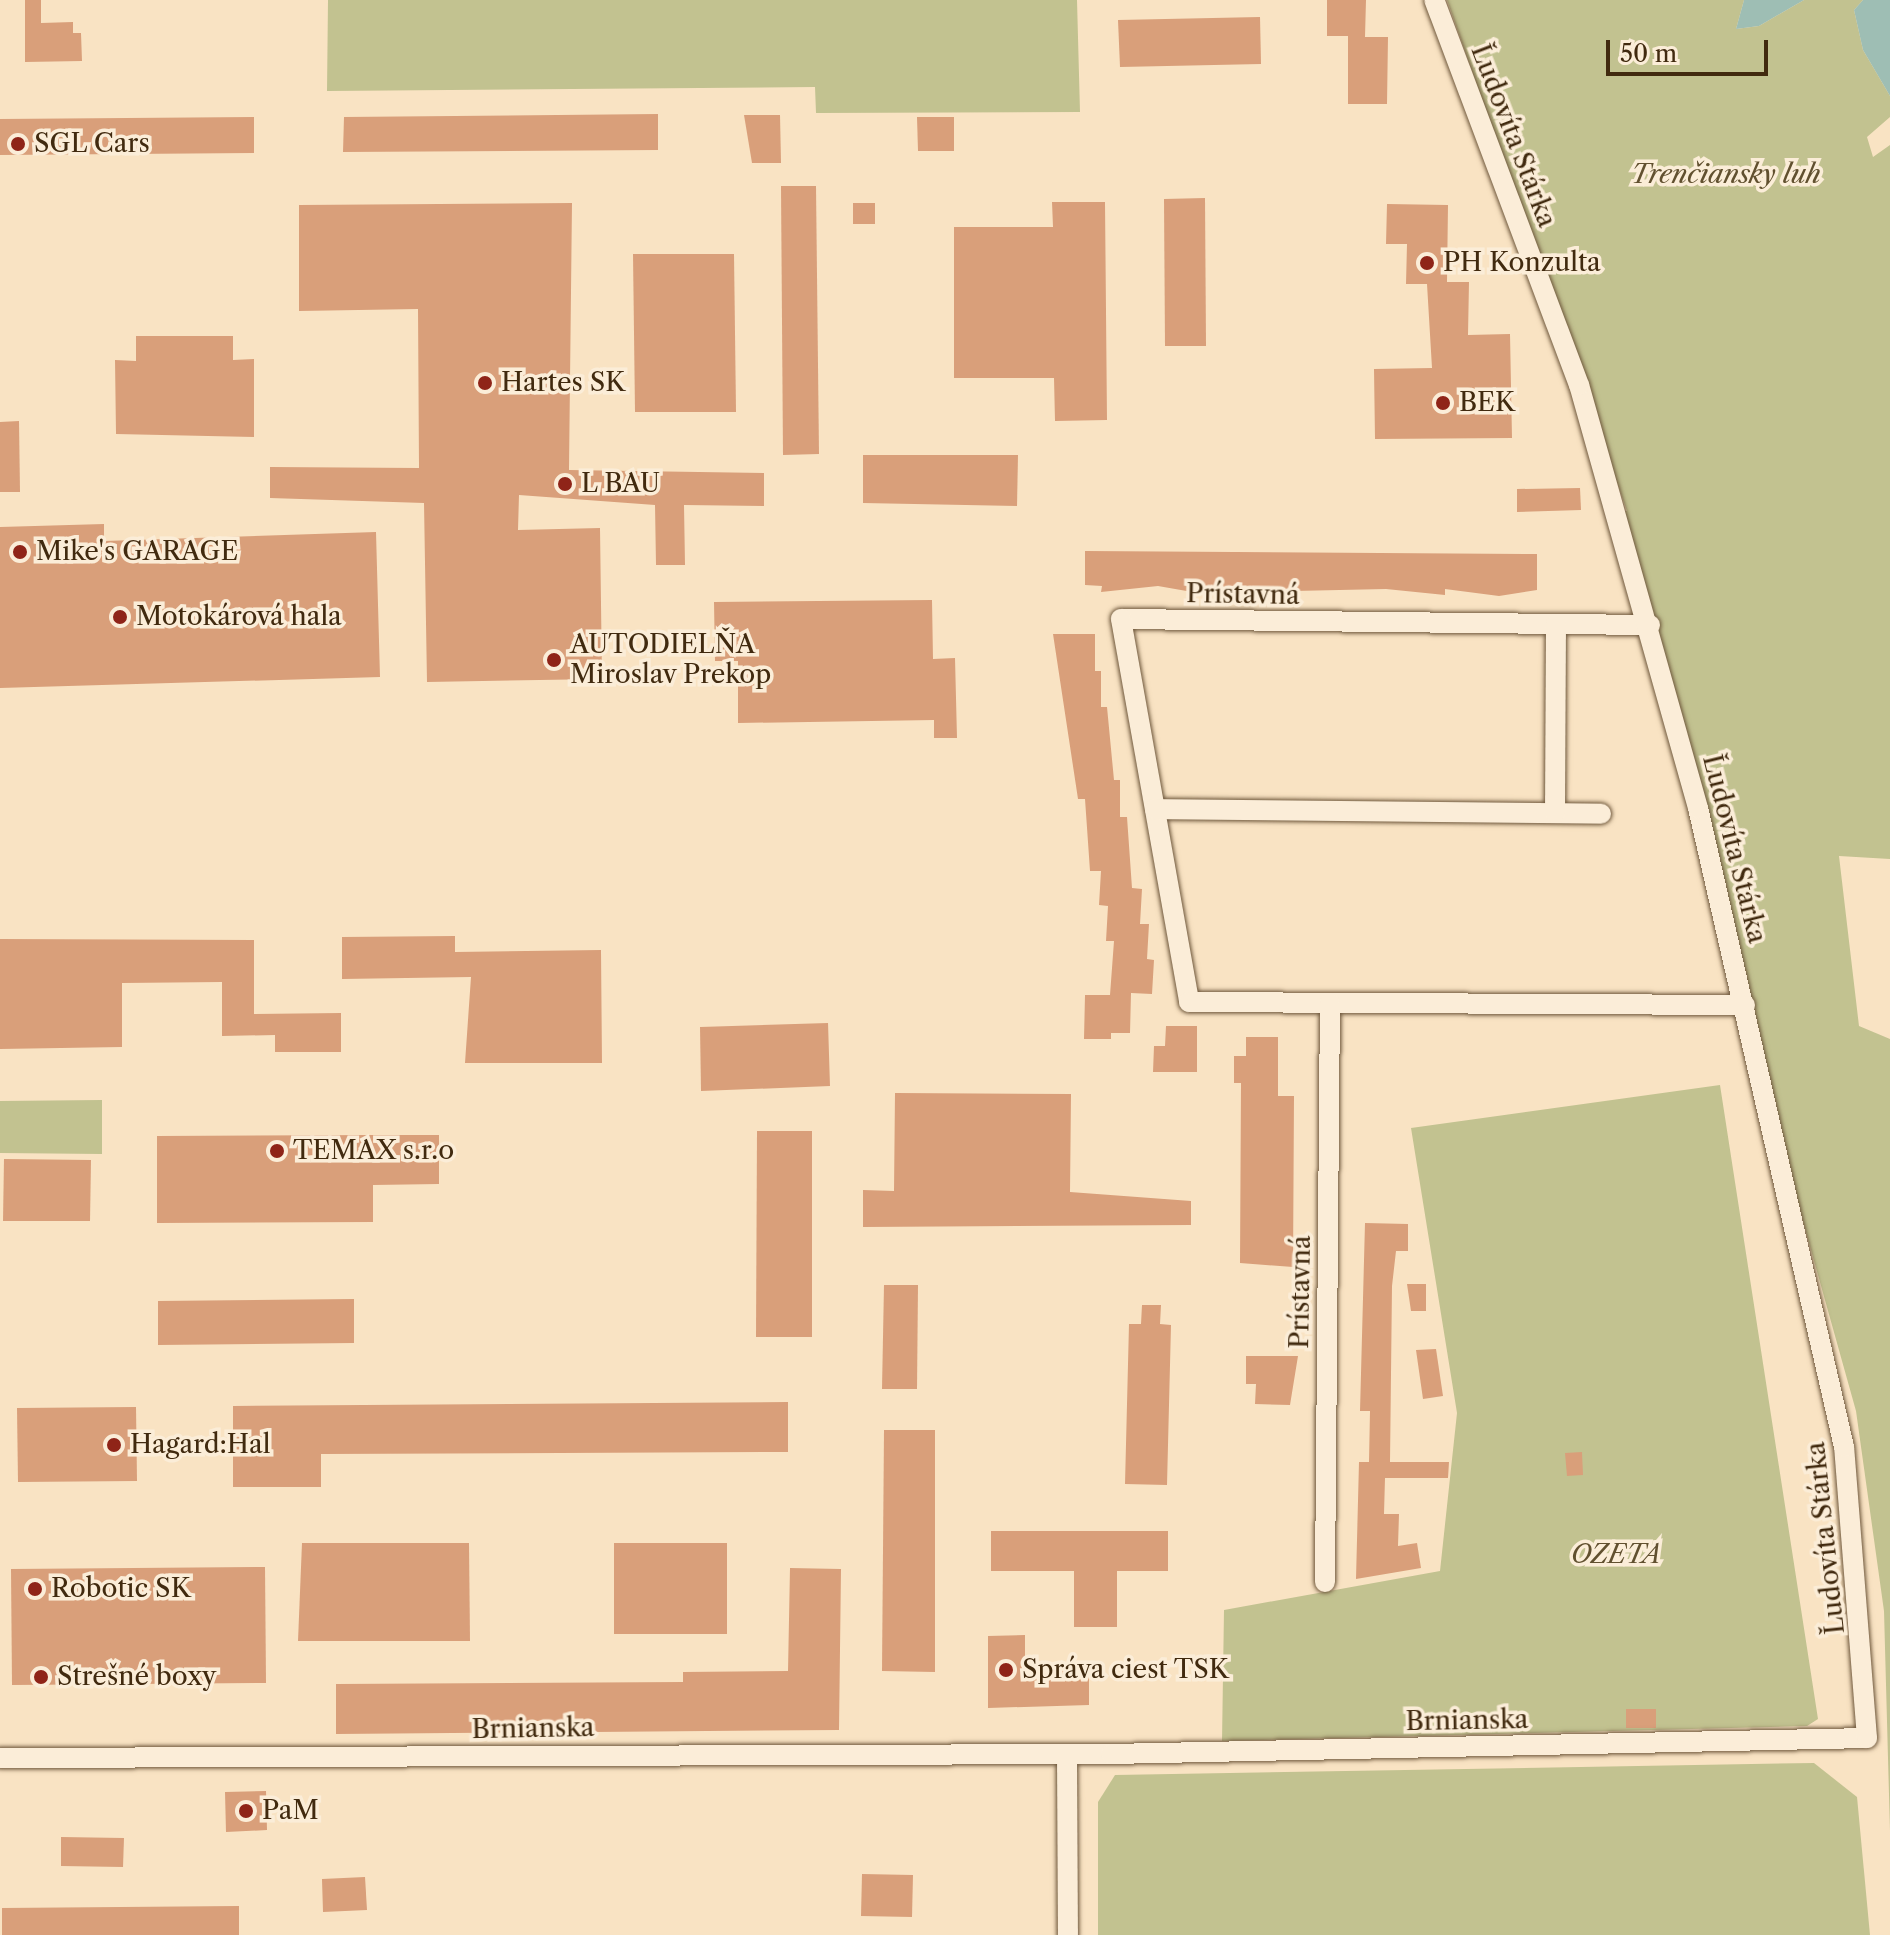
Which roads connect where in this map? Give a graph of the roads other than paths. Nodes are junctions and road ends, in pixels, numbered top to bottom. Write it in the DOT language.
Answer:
graph roads {
  1 [pos="1434,0"];
  2 [pos="1556,624"];
  3 [pos="1650,625"];
  4 [pos="1155,809"];
  5 [pos="1555,813"];
  6 [pos="1601,814"];
  7 [pos="1330,1003"];
  8 [pos="1745,1005"];
  9 [pos="1325,1582"];
  10 [pos="1867,1738"];
  11 [pos="1067,1754"];
  12 [pos="0,1758"];
  13 [pos="1068,1935"];
  1 -- 3 [label="street, Ľudovíta Stárka"];
  2 -- 3 [label="street, Prístavná"];
  2 -- 4 [label="street, Prístavná"];
  2 -- 5 [label="street"];
  3 -- 8 [label="street, Ľudovíta Stárka"];
  4 -- 5 [label="street"];
  4 -- 7 [label="street, Prístavná"];
  5 -- 6 [label="street"];
  7 -- 8 [label="street, Prístavná"];
  7 -- 9 [label="street, Prístavná"];
  8 -- 10 [label="street, Ľudovíta Stárka"];
  10 -- 11 [label="street, Brnianska"];
  11 -- 12 [label="street, Brnianska"];
  11 -- 13 [label="street"];
}
